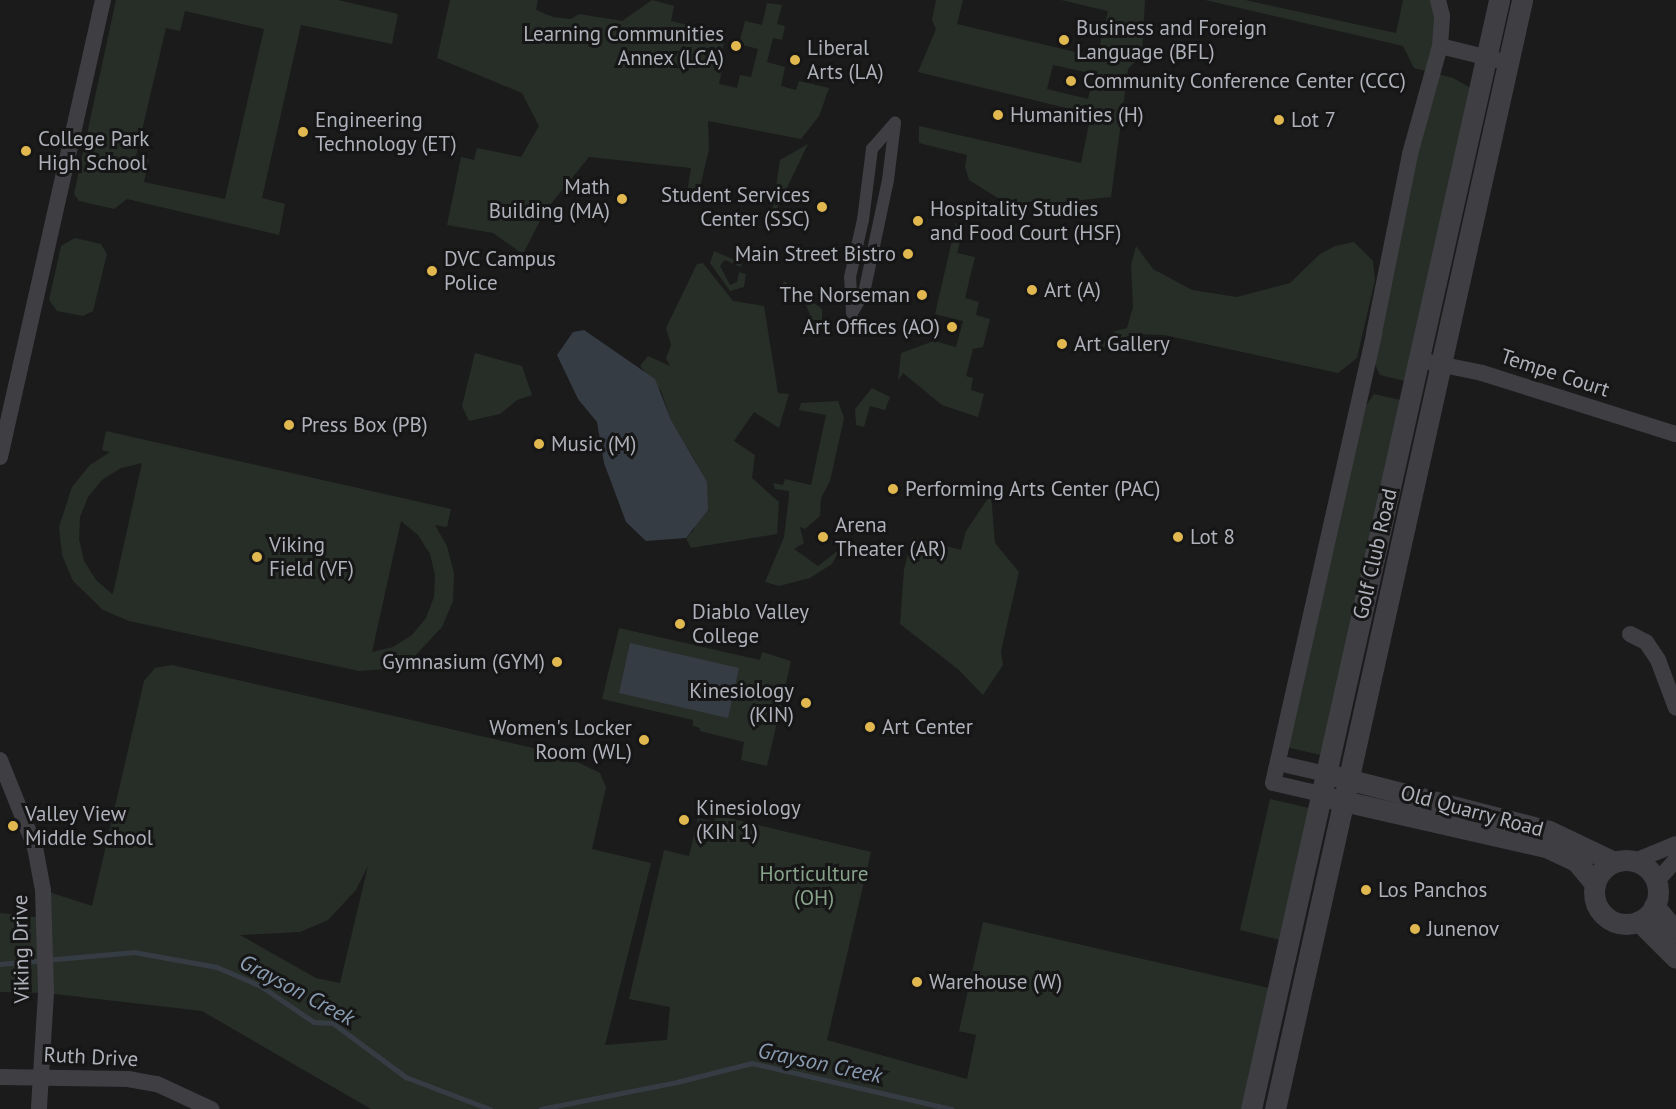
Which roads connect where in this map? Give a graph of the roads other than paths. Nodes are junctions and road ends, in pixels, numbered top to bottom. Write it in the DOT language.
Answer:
graph roads {
  1 [pos="103,0"];
  2 [pos="1438,0"];
  3 [pos="1499,0"];
  4 [pos="1522,0"];
  5 [pos="1440,46"];
  6 [pos="1486,58"];
  7 [pos="1508,63"];
  8 [pos="881,214"];
  9 [pos="863,219"];
  10 [pos="1419,360"];
  11 [pos="1441,365"];
  12 [pos="1676,434"];
  13 [pos="0,457"];
  14 [pos="1630,634"];
  15 [pos="1676,708"];
  16 [pos="0,760"];
  17 [pos="1278,763"];
  18 [pos="1349,779"];
  19 [pos="1324,784"];
  20 [pos="1343,803"];
  21 [pos="1676,844"];
  22 [pos="1676,860"];
  23 [pos="1635,861"];
  24 [pos="1614,862"];
  25 [pos="1656,882"];
  26 [pos="1595,884"];
  27 [pos="1646,914"];
  28 [pos="1676,932"];
  29 [pos="1676,958"];
  30 [pos="0,1077"];
  31 [pos="42,1077"];
  32 [pos="39,1109"];
  33 [pos="211,1109"];
  34 [pos="1251,1109"];
  35 [pos="1275,1109"];
  1 -- 13 [label="street"];
  2 -- 5 [label="street"];
  3 -- 6 [label="street, Golf Club Road"];
  4 -- 7 [label="street, Golf Club Road"];
  5 -- 6 [label="street"];
  5 -- 17 [label="street"];
  6 -- 7 [label="street"];
  6 -- 10 [label="street, Golf Club Road"];
  7 -- 11 [label="street, Golf Club Road"];
  8 -- 9 [label="street"];
  8 -- 9 [label="street"];
  8 -- 9 [label="street"];
  10 -- 11 [label="street, Tempe Court"];
  10 -- 19 [label="street, Golf Club Road"];
  11 -- 12 [label="street, Tempe Court"];
  11 -- 18 [label="street, Golf Club Road"];
  14 -- 15 [label="street"];
  16 -- 31 [label="street, Viking Drive"];
  17 -- 19 [label="street"];
  17 -- 19 [label="street"];
  18 -- 19 [label="street, Old Quarry Road"];
  18 -- 20 [label="street, Golf Club Road"];
  18 -- 24 [label="street, Old Quarry Road"];
  19 -- 20 [label="street, Old Quarry Road"];
  19 -- 34 [label="street, Golf Club Road"];
  20 -- 26 [label="street, Old Quarry Road"];
  20 -- 35 [label="street, Golf Club Road"];
  21 -- 23 [label="street"];
  22 -- 25 [label="street"];
  23 -- 24 [label="street, Old Quarry Road"];
  23 -- 25 [label="street"];
  24 -- 26 [label="street"];
  25 -- 27 [label="street"];
  26 -- 27 [label="street, Old Quarry Road"];
  27 -- 28 [label="street"];
  27 -- 29 [label="street"];
  30 -- 31 [label="street, Ruth Drive"];
  31 -- 32 [label="street, Viking Drive"];
  31 -- 33 [label="street, Ruth Drive"];
}
